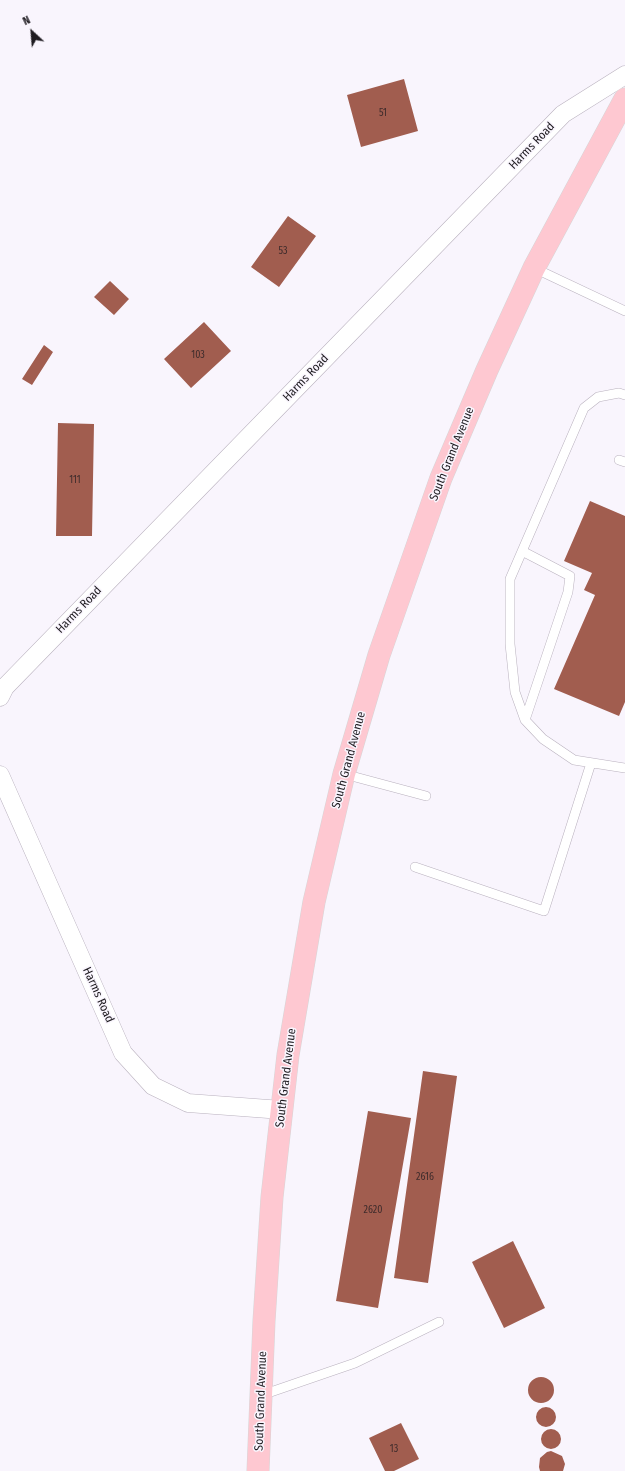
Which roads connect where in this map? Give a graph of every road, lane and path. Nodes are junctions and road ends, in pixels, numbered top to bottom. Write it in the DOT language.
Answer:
graph roads {
  1 [pos="625,75"];
  2 [pos="625,99"];
  3 [pos="534,268"];
  4 [pos="625,311"];
  5 [pos="625,395"];
  6 [pos="522,551"];
  7 [pos="0,697"];
  8 [pos="525,720"];
  9 [pos="591,763"];
  10 [pos="625,768"];
  11 [pos="344,774"];
  12 [pos="0,775"];
  13 [pos="426,796"];
  14 [pos="415,867"];
  15 [pos="282,1110"];
  16 [pos="439,1322"];
  17 [pos="262,1395"];
  18 [pos="258,1471"];
  1 -- 7 [label="street, Harms Road"];
  2 -- 3 [label="main road, South Grand Avenue"];
  3 -- 4 [label="lane"];
  3 -- 11 [label="main road, South Grand Avenue"];
  5 -- 6 [label="lane"];
  6 -- 8 [label="lane"];
  6 -- 8 [label="lane"];
  8 -- 9 [label="lane"];
  9 -- 10 [label="lane"];
  9 -- 14 [label="lane"];
  11 -- 13 [label="lane"];
  11 -- 15 [label="main road, South Grand Avenue"];
  12 -- 15 [label="street, Harms Road"];
  15 -- 17 [label="main road, South Grand Avenue"];
  16 -- 17 [label="lane"];
  17 -- 18 [label="main road, South Grand Avenue"];
}
